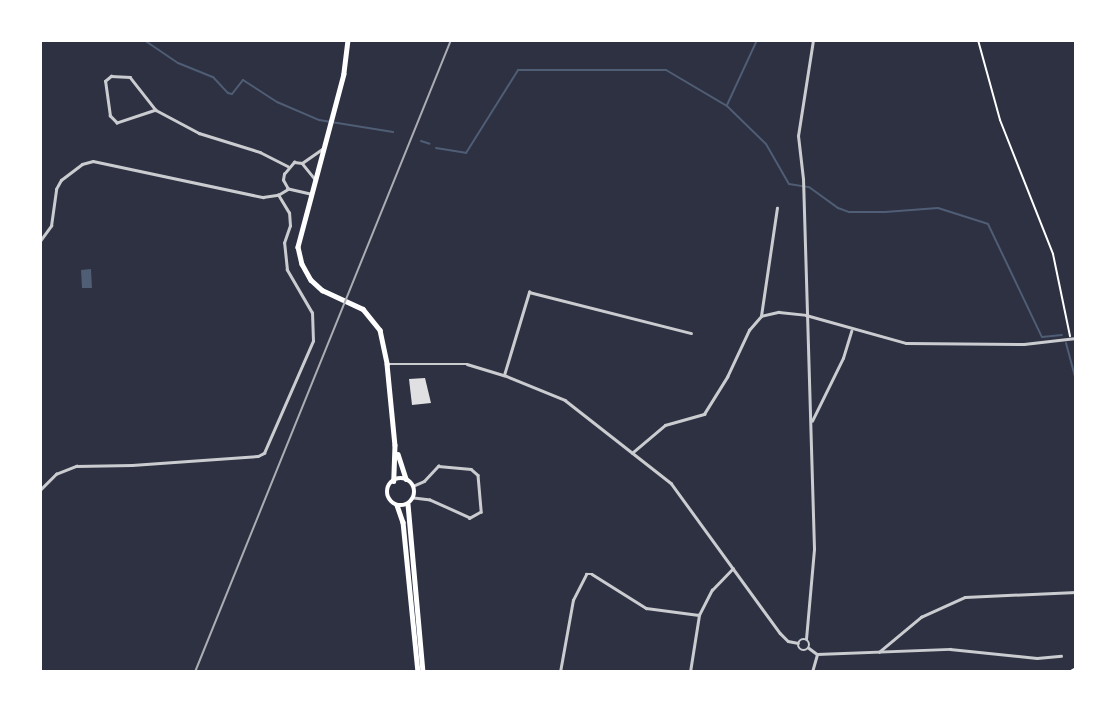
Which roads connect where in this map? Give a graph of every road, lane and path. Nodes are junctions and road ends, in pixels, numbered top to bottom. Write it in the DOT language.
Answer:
graph roads {
  1 [pos="348,40"];
  2 [pos="813,40"];
  3 [pos="978,40"];
  4 [pos="156,110"];
  5 [pos="324,147"];
  6 [pos="302,163"];
  7 [pos="288,166"];
  8 [pos="315,179"];
  9 [pos="288,189"];
  10 [pos="310,194"];
  11 [pos="278,195"];
  12 [pos="777,208"];
  13 [pos="40,241"];
  14 [pos="806,315"];
  15 [pos="761,316"];
  16 [pos="851,329"];
  17 [pos="691,333"];
  18 [pos="1076,338"];
  19 [pos="1069,339"];
  20 [pos="387,364"];
  21 [pos="504,375"];
  22 [pos="810,424"];
  23 [pos="395,445"];
  24 [pos="632,453"];
  25 [pos="406,480"];
  26 [pos="394,481"];
  27 [pos="413,486"];
  28 [pos="40,490"];
  29 [pos="414,498"];
  30 [pos="397,505"];
  31 [pos="408,505"];
  32 [pos="733,568"];
  33 [pos="1076,592"];
  34 [pos="699,615"];
  35 [pos="806,639"];
  36 [pos="798,643"];
  37 [pos="809,648"];
  38 [pos="879,652"];
  39 [pos="817,654"];
  40 [pos="1061,656"];
  41 [pos="1076,669"];
  42 [pos="418,672"];
  43 [pos="423,672"];
  44 [pos="560,672"];
  45 [pos="690,672"];
  46 [pos="812,672"];
  47 [pos="1071,672"];
  1 -- 5 [label="main road"];
  2 -- 14 [label="street"];
  3 -- 19 [label="path"];
  4 -- 4 [label="street"];
  4 -- 7 [label="street"];
  5 -- 6 [label="street"];
  5 -- 8 [label="main road"];
  6 -- 7 [label="street"];
  6 -- 8 [label="street"];
  7 -- 9 [label="street"];
  8 -- 10 [label="main road"];
  9 -- 10 [label="street"];
  9 -- 11 [label="street"];
  10 -- 20 [label="main road"];
  11 -- 13 [label="street"];
  11 -- 28 [label="street"];
  12 -- 15 [label="street"];
  14 -- 15 [label="street"];
  14 -- 16 [label="street"];
  14 -- 22 [label="street"];
  15 -- 24 [label="street"];
  16 -- 19 [label="street"];
  16 -- 22 [label="street"];
  17 -- 21 [label="street"];
  18 -- 19 [label="street"];
  20 -- 21 [label="street"];
  20 -- 23 [label="main road"];
  21 -- 24 [label="street"];
  22 -- 35 [label="street"];
  23 -- 25 [label="main road"];
  23 -- 26 [label="main road"];
  24 -- 32 [label="street"];
  25 -- 26 [label="main road"];
  25 -- 27 [label="main road"];
  26 -- 30 [label="main road"];
  27 -- 29 [label="main road"];
  27 -- 29 [label="street"];
  29 -- 31 [label="main road"];
  30 -- 31 [label="main road"];
  30 -- 42 [label="main road"];
  31 -- 43 [label="main road"];
  32 -- 34 [label="street"];
  32 -- 36 [label="street"];
  33 -- 38 [label="street"];
  34 -- 44 [label="street"];
  34 -- 45 [label="street"];
  35 -- 36 [label="street"];
  35 -- 37 [label="street"];
  36 -- 37 [label="street"];
  37 -- 39 [label="street"];
  38 -- 39 [label="street"];
  38 -- 40 [label="street"];
  39 -- 46 [label="street"];
  41 -- 47 [label="main road"];
}
